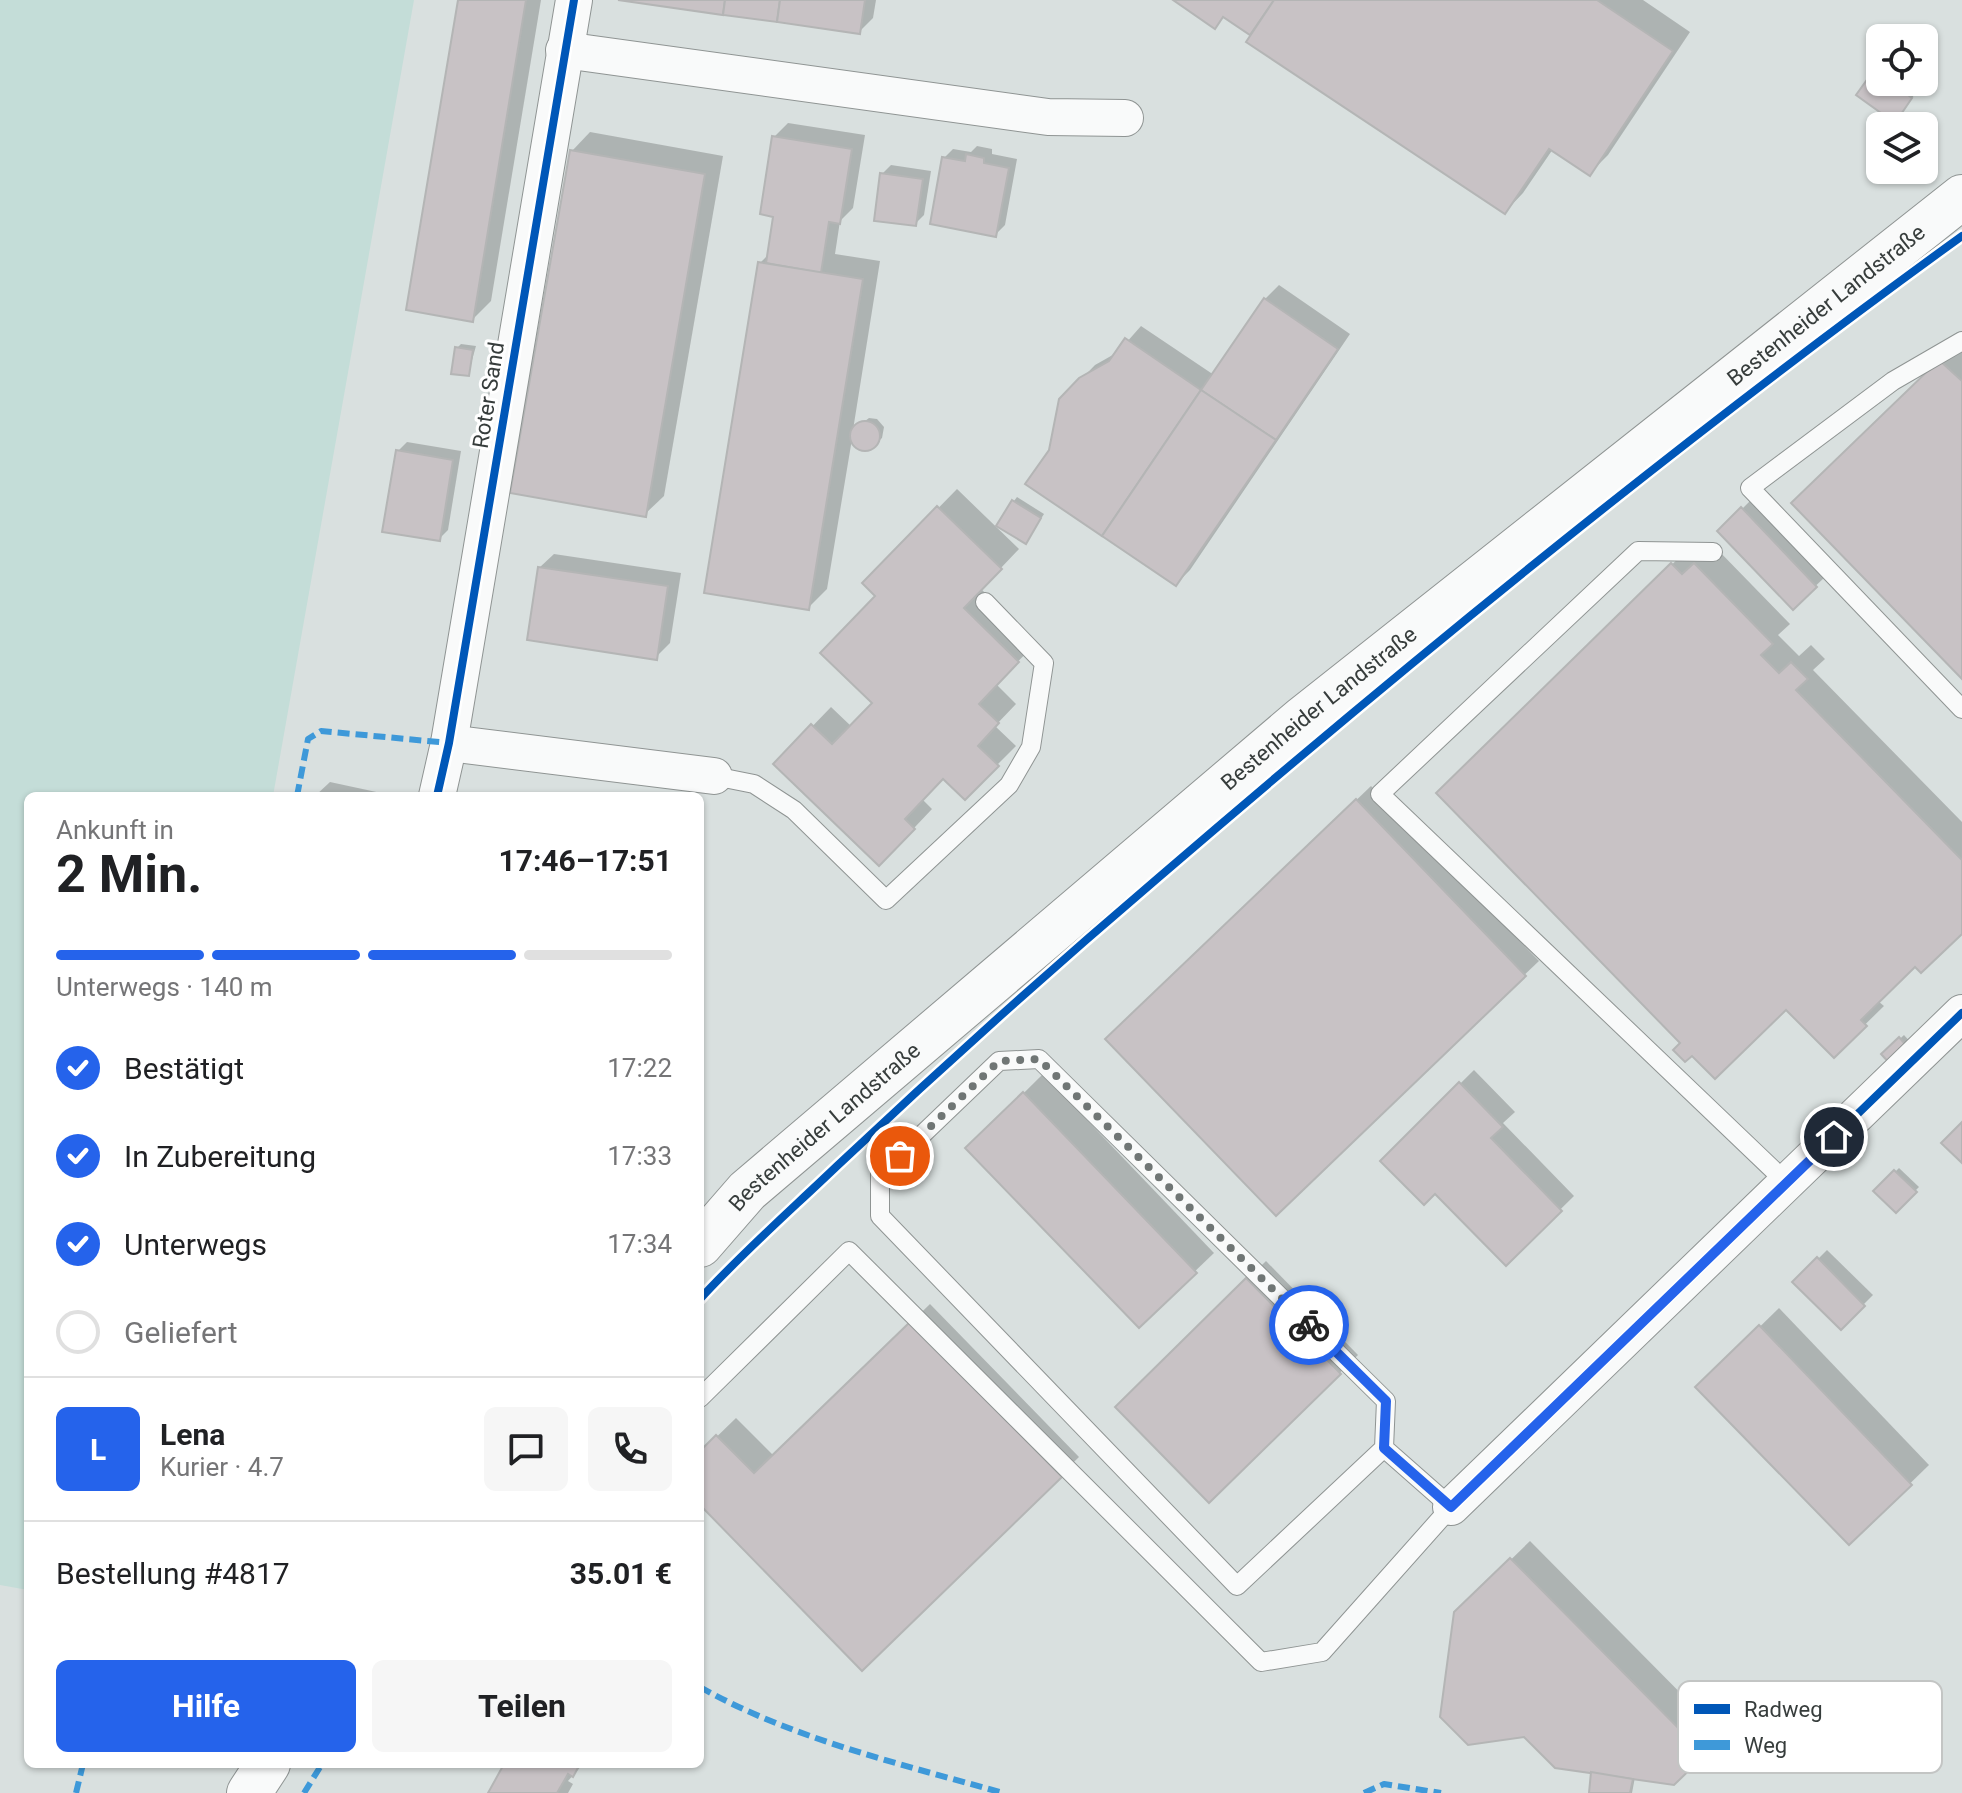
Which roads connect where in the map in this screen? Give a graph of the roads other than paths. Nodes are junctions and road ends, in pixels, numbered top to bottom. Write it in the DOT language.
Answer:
graph roads {
  1 [pos="574,0"];
  2 [pos="564,50"];
  3 [pos="1125,118"];
  4 [pos="1962,197"];
  5 [pos="1962,341"];
  6 [pos="1713,552"];
  7 [pos="985,602"];
  8 [pos="1962,709"];
  9 [pos="449,743"];
  10 [pos="714,776"];
  11 [pos="438,792"];
  12 [pos="1962,1013"];
  13 [pos="1787,1183"];
  14 [pos="704,1240"];
  15 [pos="704,1394"];
  16 [pos="1384,1448"];
  17 [pos="1451,1507"];
  18 [pos="265,1768"];
  19 [pos="249,1793"];
  1 -- 2 [label="street, Roter Sand"];
  2 -- 3 [label="street"];
  2 -- 9 [label="street, Roter Sand"];
  4 -- 14 [label="main road, Bestenheider Landstraße"];
  5 -- 8 [label="lane"];
  6 -- 13 [label="lane"];
  7 -- 10 [label="lane"];
  9 -- 10 [label="street"];
  9 -- 11 [label="street, Roter Sand"];
  12 -- 13 [label="street"];
  13 -- 17 [label="street"];
  15 -- 17 [label="lane"];
  16 -- 16 [label="lane"];
  16 -- 17 [label="lane"];
  18 -- 19 [label="main road"];
}
